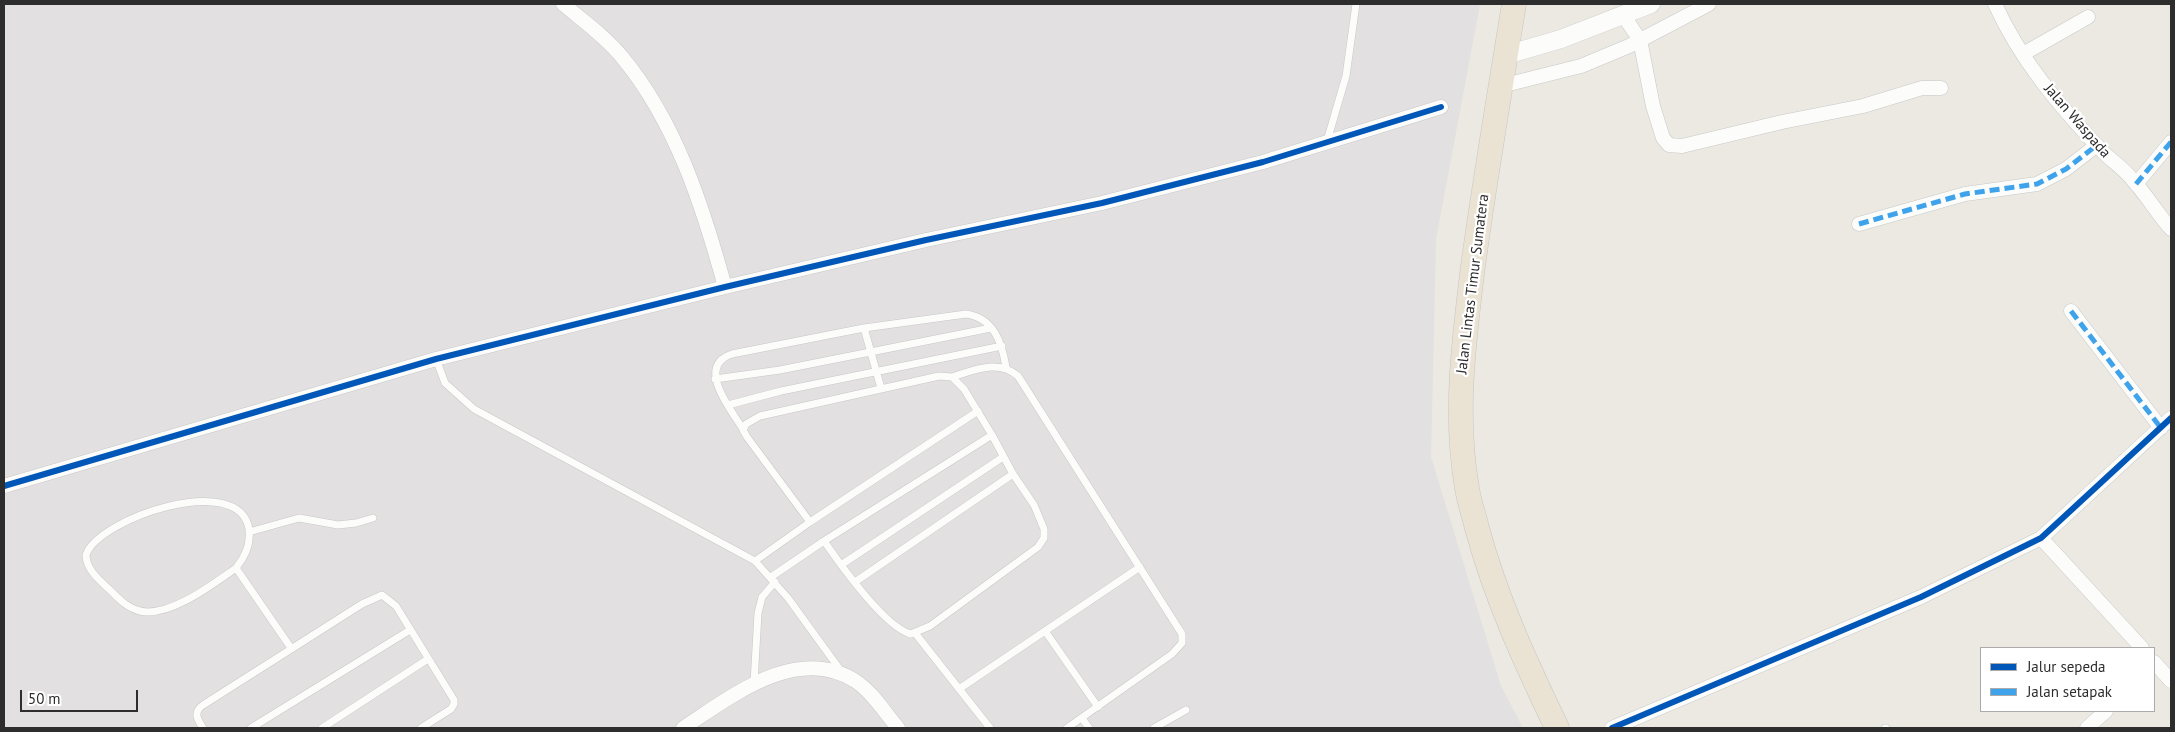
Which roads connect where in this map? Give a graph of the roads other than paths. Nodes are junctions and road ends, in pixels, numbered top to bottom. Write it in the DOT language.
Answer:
graph roads {
  1 [pos="563,4"];
  2 [pos="1356,4"];
  3 [pos="1514,4"];
  4 [pos="1651,4"];
  5 [pos="1709,4"];
  6 [pos="1995,4"];
  7 [pos="1623,15"];
  8 [pos="2088,18"];
  9 [pos="1640,40"];
  10 [pos="2023,54"];
  11 [pos="1506,55"];
  12 [pos="1501,86"];
  13 [pos="1942,88"];
  14 [pos="1441,107"];
  15 [pos="1327,141"];
  16 [pos="2171,142"];
  17 [pos="2097,145"];
  18 [pos="2136,184"];
  19 [pos="1859,224"];
  20 [pos="2171,229"];
  21 [pos="725,287"];
  22 [pos="2071,311"];
  23 [pos="864,328"];
  24 [pos="991,328"];
  25 [pos="1002,346"];
  26 [pos="870,352"];
  27 [pos="436,359"];
  28 [pos="1006,368"];
  29 [pos="876,372"];
  30 [pos="952,377"];
  31 [pos="716,379"];
  32 [pos="881,388"];
  33 [pos="728,405"];
  34 [pos="978,411"];
  35 [pos="2171,418"];
  36 [pos="743,428"];
  37 [pos="2161,428"];
  38 [pos="992,435"];
  39 [pos="1003,457"];
  40 [pos="1013,474"];
  41 [pos="4,486"];
  42 [pos="373,518"];
  43 [pos="810,522"];
  44 [pos="249,532"];
  45 [pos="2041,538"];
  46 [pos="824,541"];
  47 [pos="755,561"];
  48 [pos="841,565"];
  49 [pos="1140,567"];
  50 [pos="236,568"];
  51 [pos="773,580"];
  52 [pos="855,582"];
  53 [pos="410,630"];
  54 [pos="1045,631"];
  55 [pos="915,633"];
  56 [pos="2141,647"];
  57 [pos="291,648"];
  58 [pos="428,658"];
  59 [pos="2155,664"];
  60 [pos="843,674"];
  61 [pos="2171,681"];
  62 [pos="754,683"];
  63 [pos="959,689"];
  64 [pos="1098,707"];
  65 [pos="1186,710"];
  66 [pos="2105,712"];
  67 [pos="1082,718"];
  68 [pos="203,728"];
  69 [pos="252,728"];
  70 [pos="322,728"];
  71 [pos="421,728"];
  72 [pos="683,728"];
  73 [pos="898,728"];
  74 [pos="990,728"];
  75 [pos="1067,728"];
  76 [pos="1089,728"];
  77 [pos="1154,728"];
  78 [pos="1558,728"];
  79 [pos="1612,728"];
  80 [pos="2087,728"];
  1 -- 21 [label="street"];
  2 -- 15 [label="lane"];
  3 -- 11 [label="highway, Jalan Lintas Timur Sumatera"];
  4 -- 7 [label="street"];
  5 -- 9 [label="street"];
  6 -- 10 [label="street, Jalan Waspada"];
  7 -- 9 [label="street"];
  7 -- 11 [label="street"];
  8 -- 10 [label="street"];
  9 -- 12 [label="street"];
  9 -- 13 [label="street"];
  10 -- 17 [label="street, Jalan Waspada"];
  11 -- 12 [label="highway, Jalan Lintas Timur Sumatera"];
  12 -- 78 [label="highway, Jalan Lintas Timur Sumatera"];
  14 -- 15 [label="street"];
  15 -- 21 [label="street"];
  16 -- 18 [label="street"];
  17 -- 18 [label="street, Jalan Waspada"];
  17 -- 19 [label="street"];
  18 -- 20 [label="street, Jalan Waspada"];
  21 -- 27 [label="street"];
  22 -- 37 [label="street"];
  23 -- 24 [label="lane"];
  23 -- 26 [label="lane"];
  23 -- 31 [label="lane"];
  24 -- 25 [label="lane"];
  24 -- 26 [label="lane"];
  25 -- 28 [label="lane"];
  25 -- 29 [label="lane"];
  26 -- 29 [label="lane"];
  26 -- 31 [label="lane"];
  27 -- 41 [label="street"];
  27 -- 47 [label="lane"];
  28 -- 30 [label="lane"];
  28 -- 49 [label="lane"];
  29 -- 32 [label="lane"];
  29 -- 33 [label="lane"];
  30 -- 32 [label="lane"];
  30 -- 34 [label="lane"];
  31 -- 33 [label="lane"];
  32 -- 36 [label="lane"];
  33 -- 36 [label="lane"];
  34 -- 38 [label="lane"];
  34 -- 43 [label="lane"];
  35 -- 37 [label="street"];
  36 -- 43 [label="lane"];
  37 -- 45 [label="street"];
  38 -- 39 [label="lane"];
  38 -- 46 [label="lane"];
  39 -- 40 [label="lane"];
  39 -- 48 [label="lane"];
  40 -- 52 [label="lane"];
  40 -- 55 [label="lane"];
  42 -- 44 [label="lane"];
  43 -- 47 [label="lane"];
  44 -- 50 [label="lane"];
  44 -- 50 [label="lane"];
  45 -- 56 [label="street"];
  45 -- 79 [label="street"];
  46 -- 48 [label="lane"];
  46 -- 51 [label="lane"];
  47 -- 51 [label="lane"];
  48 -- 52 [label="lane"];
  49 -- 54 [label="lane"];
  49 -- 64 [label="lane"];
  50 -- 57 [label="lane"];
  51 -- 60 [label="lane"];
  51 -- 62 [label="lane"];
  52 -- 55 [label="lane"];
  53 -- 57 [label="lane"];
  53 -- 58 [label="lane"];
  53 -- 69 [label="lane"];
  54 -- 63 [label="lane"];
  54 -- 64 [label="lane"];
  55 -- 63 [label="lane"];
  57 -- 68 [label="lane"];
  58 -- 70 [label="lane"];
  58 -- 71 [label="lane"];
  59 -- 61 [label="street"];
  60 -- 62 [label="street"];
  60 -- 73 [label="street"];
  62 -- 72 [label="street"];
  63 -- 74 [label="lane"];
  64 -- 67 [label="lane"];
  65 -- 77 [label="lane"];
  66 -- 80 [label="street"];
  67 -- 75 [label="lane"];
  67 -- 76 [label="lane"];
}
